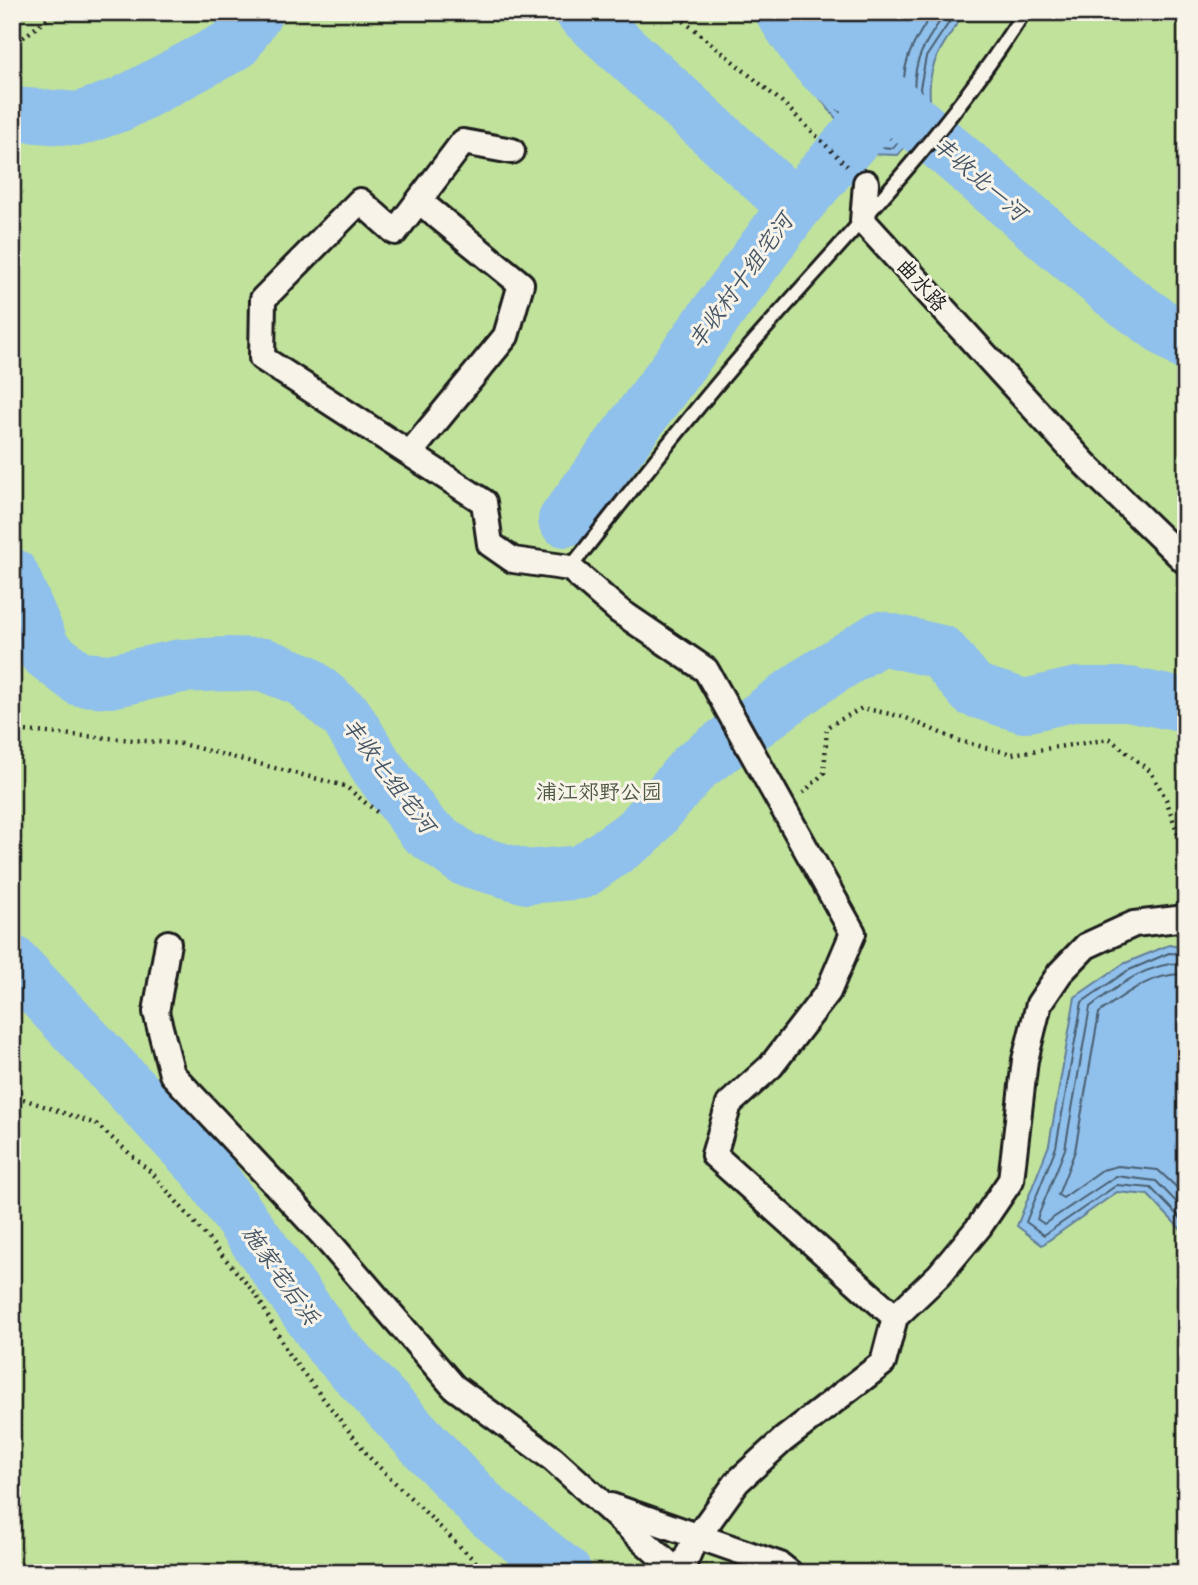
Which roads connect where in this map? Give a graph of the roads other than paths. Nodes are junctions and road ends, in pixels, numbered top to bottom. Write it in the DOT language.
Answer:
graph roads {
  1 [pos="1024,12"];
  2 [pos="512,151"];
  3 [pos="866,183"];
  4 [pos="419,201"];
  5 [pos="863,221"];
  6 [pos="410,453"];
  7 [pos="1186,562"];
  8 [pos="570,569"];
  9 [pos="1186,918"];
  10 [pos="167,943"];
  11 [pos="895,1317"];
  12 [pos="601,1502"];
  13 [pos="697,1536"];
  14 [pos="680,1573"];
  15 [pos="790,1573"];
  1 -- 5 [label="lane"];
  2 -- 4 [label="street"];
  3 -- 5 [label="street"];
  4 -- 6 [label="street"];
  4 -- 6 [label="street"];
  5 -- 7 [label="street, 曲水路"];
  5 -- 8 [label="lane"];
  6 -- 8 [label="street"];
  8 -- 11 [label="street"];
  9 -- 11 [label="street"];
  10 -- 12 [label="street"];
  11 -- 13 [label="street"];
  12 -- 13 [label="street"];
  12 -- 14 [label="street"];
  13 -- 14 [label="street"];
  13 -- 15 [label="street"];
}
